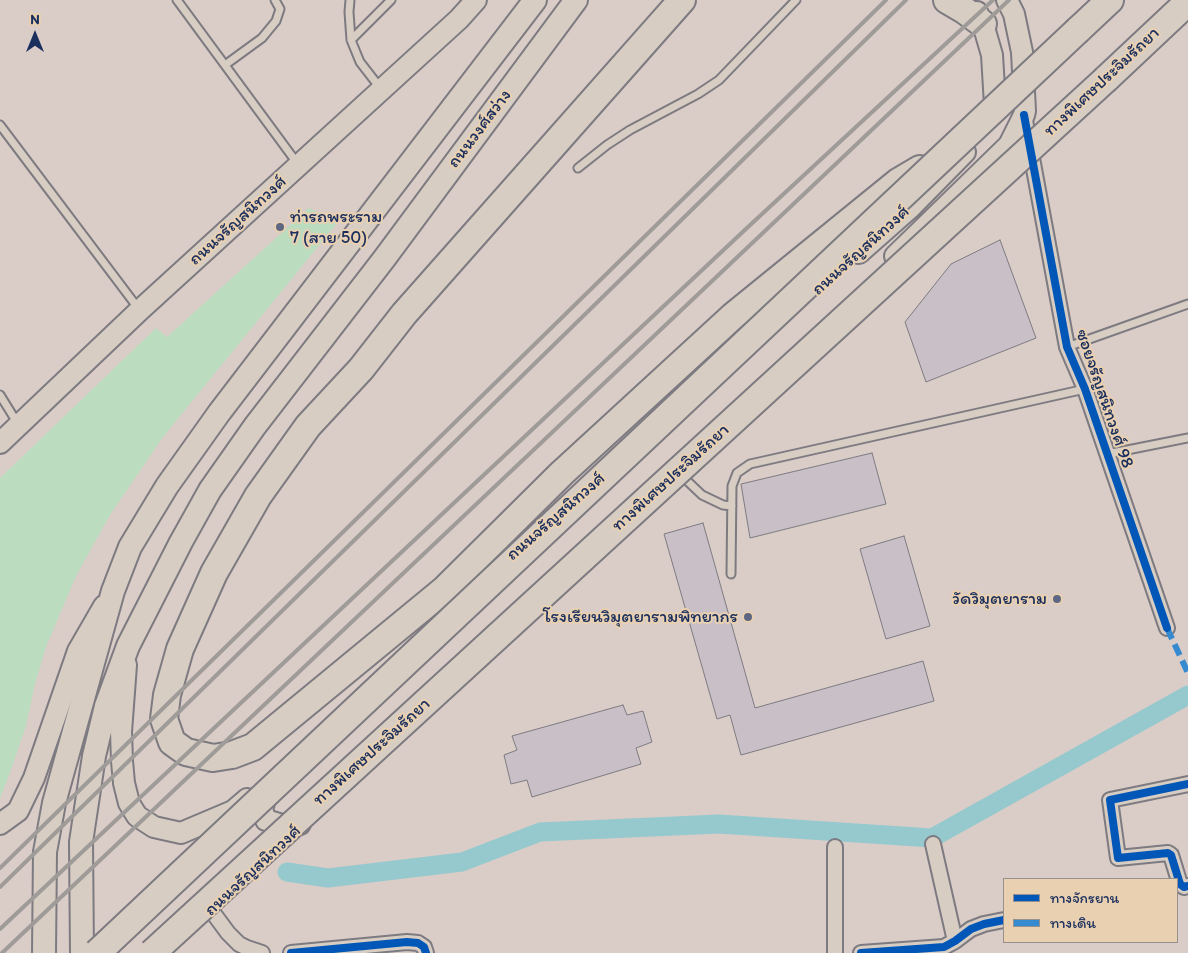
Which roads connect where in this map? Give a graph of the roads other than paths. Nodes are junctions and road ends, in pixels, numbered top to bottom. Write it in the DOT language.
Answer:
graph roads {
  1 [pos="177,0"];
  2 [pos="275,0"];
  3 [pos="350,0"];
  4 [pos="391,0"];
  5 [pos="476,0"];
  6 [pos="535,0"];
  7 [pos="576,0"];
  8 [pos="682,0"];
  9 [pos="796,0"];
  10 [pos="947,0"];
  11 [pos="972,0"];
  12 [pos="1007,0"];
  13 [pos="1110,0"];
  14 [pos="1188,2"];
  15 [pos="983,24"];
  16 [pos="351,40"];
  17 [pos="225,66"];
  18 [pos="381,89"];
  19 [pos="1024,115"];
  20 [pos="0,125"];
  21 [pos="950,150"];
  22 [pos="299,165"];
  23 [pos="578,168"];
  24 [pos="384,259"];
  25 [pos="1188,304"];
  26 [pos="140,310"];
  27 [pos="1067,347"];
  28 [pos="1085,389"];
  29 [pos="0,395"];
  30 [pos="18,425"];
  31 [pos="1188,438"];
  32 [pos="0,443"];
  33 [pos="1107,454"];
  34 [pos="674,468"];
  35 [pos="732,506"];
  36 [pos="731,574"];
  37 [pos="113,591"];
  38 [pos="1167,628"];
  39 [pos="128,646"];
  40 [pos="286,767"];
  41 [pos="1188,784"];
  42 [pos="18,811"];
  43 [pos="0,824"];
  44 [pos="303,824"];
  45 [pos="0,839"];
  46 [pos="933,844"];
  47 [pos="835,847"];
  48 [pos="1188,886"];
  49 [pos="211,910"];
  50 [pos="1003,920"];
  51 [pos="955,941"];
  52 [pos="44,953"];
  53 [pos="82,953"];
  54 [pos="97,953"];
  55 [pos="152,953"];
  56 [pos="166,953"];
  57 [pos="262,953"];
  58 [pos="291,953"];
  59 [pos="426,953"];
  60 [pos="835,953"];
  61 [pos="861,953"];
  1 -- 17 [label="lane"];
  2 -- 17 [label="lane"];
  3 -- 16 [label="lane"];
  4 -- 16 [label="lane"];
  5 -- 18 [label="main road, ถนนจรัญสนิทวงศ์"];
  6 -- 37 [label="main road, ถนนวงศ์สว่าง"];
  7 -- 24 [label="main road, ถนนวงศ์สว่าง"];
  8 -- 21 [label="highway, bridge"];
  9 -- 23 [label="lane"];
  10 -- 15 [label="highway"];
  11 -- 15 [label="main road, ถนนจรัญสนิทวงศ์"];
  12 -- 19 [label="main road, ถนนจรัญสนิทวงศ์"];
  13 -- 21 [label="highway, bridge"];
  14 -- 55 [label="highway, ทางพิเศษประจิมรัถยา, bridge"];
  15 -- 40 [label="main road, ถนนจรัญสนิทวงศ์"];
  16 -- 18 [label="lane"];
  17 -- 22 [label="lane"];
  18 -- 22 [label="main road, ถนนจรัญสนิทวงศ์"];
  19 -- 27 [label="street, ซอยจรัญสนิทวงศ์ 98"];
  19 -- 34 [label="main road, ถนนจรัญสนิทวงศ์"];
  20 -- 26 [label="lane"];
  21 -- 54 [label="highway, bridge"];
  22 -- 26 [label="main road, ถนนจรัญสนิทวงศ์"];
  24 -- 39 [label="main road, ถนนจรัญสนิทวงศ์"];
  25 -- 27 [label="lane"];
  26 -- 30 [label="main road, ถนนจรัญสนิทวงศ์"];
  27 -- 28 [label="street, ซอยจรัญสนิทวงศ์ 98"];
  28 -- 33 [label="street, ซอยจรัญสนิทวงศ์ 98"];
  28 -- 35 [label="lane"];
  29 -- 30 [label="lane"];
  30 -- 32 [label="main road, ถนนจรัญสนิทวงศ์"];
  31 -- 33 [label="lane"];
  33 -- 38 [label="street, ซอยจรัญสนิทวงศ์ 98"];
  34 -- 35 [label="lane"];
  34 -- 44 [label="main road, ถนนจรัญสนิทวงศ์"];
  35 -- 36 [label="lane"];
  37 -- 42 [label="main road"];
  37 -- 52 [label="main road"];
  39 -- 40 [label="main road, ถนนจรัญสนิทวงศ์"];
  39 -- 53 [label="main road, ถนนจรัญสนิทวงศ์"];
  40 -- 44 [label="main road"];
  41 -- 48 [label="street"];
  42 -- 43 [label="main road"];
  42 -- 45 [label="main road"];
  44 -- 49 [label="main road, ถนนจรัญสนิทวงศ์"];
  46 -- 51 [label="street"];
  47 -- 60 [label="street"];
  49 -- 56 [label="main road, ถนนจรัญสนิทวงศ์"];
  49 -- 57 [label="street"];
  50 -- 51 [label="street"];
  51 -- 61 [label="street"];
  58 -- 59 [label="street"];
}
